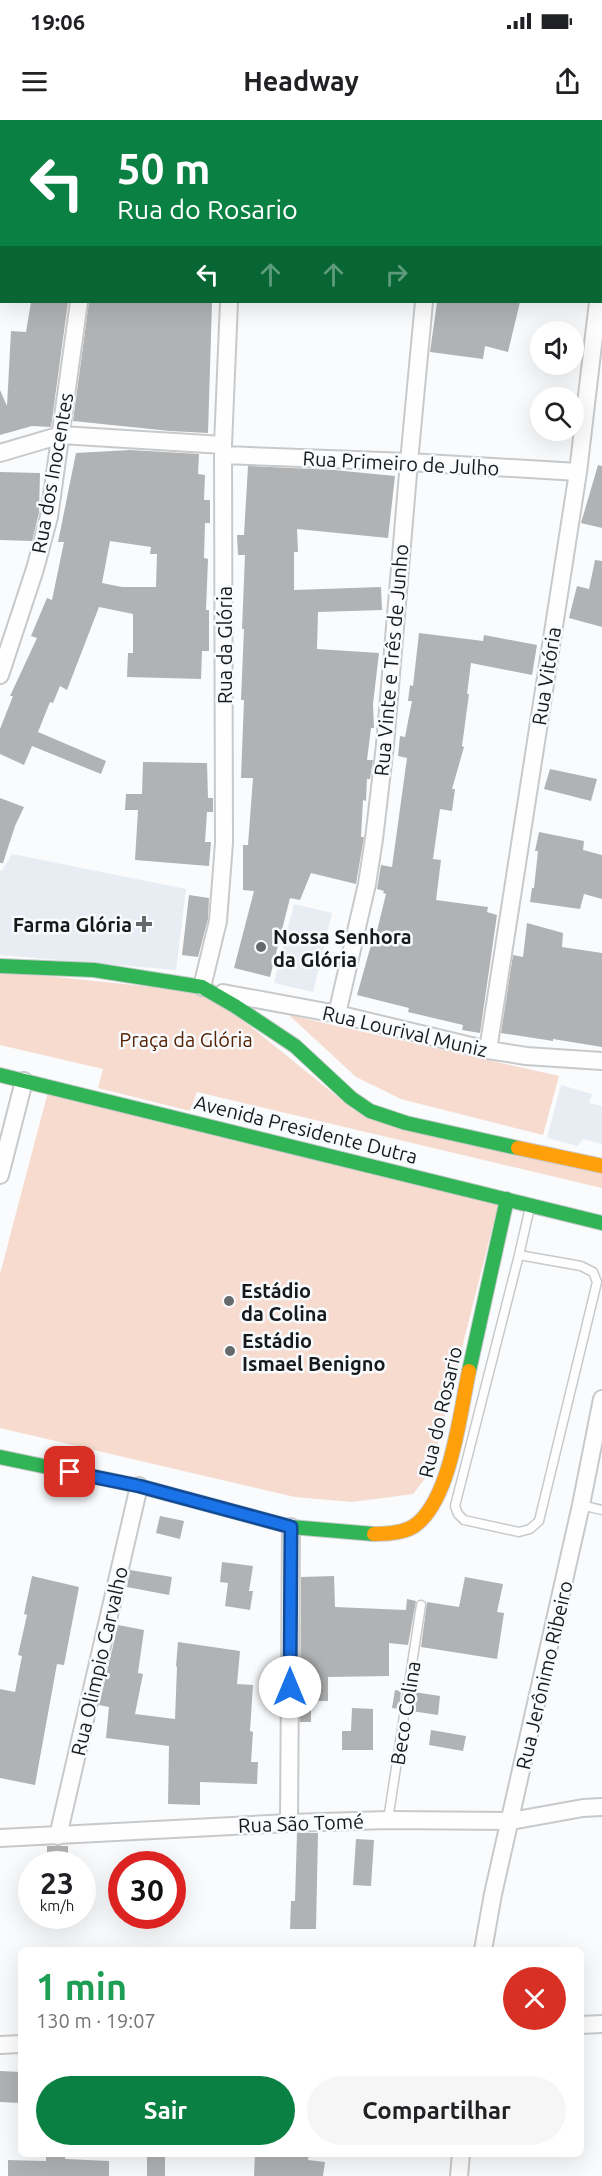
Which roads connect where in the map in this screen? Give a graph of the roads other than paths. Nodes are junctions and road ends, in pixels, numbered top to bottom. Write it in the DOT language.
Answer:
graph roads {
  1 [pos="79,303"];
  2 [pos="229,303"];
  3 [pos="424,303"];
  4 [pos="598,303"];
  5 [pos="61,435"];
  6 [pos="224,450"];
  7 [pos="0,453"];
  8 [pos="409,462"];
  9 [pos="578,472"];
  10 [pos="4,651"];
  11 [pos="0,675"];
  12 [pos="0,966"];
  13 [pos="205,989"];
  14 [pos="337,1014"];
  15 [pos="488,1050"];
  16 [pos="602,1061"];
  17 [pos="0,1075"];
  18 [pos="24,1081"];
  19 [pos="602,1166"];
  20 [pos="0,1175"];
  21 [pos="507,1199"];
  22 [pos="530,1205"];
  23 [pos="602,1223"];
  24 [pos="519,1255"];
  25 [pos="602,1399"];
  26 [pos="0,1457"];
  27 [pos="139,1486"];
  28 [pos="581,1505"];
  29 [pos="602,1510"];
  30 [pos="291,1527"];
  31 [pos="421,1605"];
  32 [pos="602,1807"];
  33 [pos="388,1820"];
  34 [pos="511,1821"];
  35 [pos="289,1823"];
  36 [pos="58,1836"];
  37 [pos="0,1838"];
  38 [pos="484,1947"];
  39 [pos="602,2024"];
  40 [pos="584,2025"];
  41 [pos="18,2044"];
  42 [pos="0,2045"];
  43 [pos="461,2157"];
  44 [pos="459,2176"];
  1 -- 5 [label="street, Rua dos Inocentes"];
  2 -- 6 [label="street, Rua da Glória"];
  3 -- 8 [label="street, Rua Vinte e Três de Junho"];
  4 -- 9 [label="street, Rua Vitória"];
  5 -- 6 [label="street, Rua Primeiro de Julho"];
  5 -- 7 [label="street, Rua Primeiro de Julho"];
  5 -- 10 [label="street, Rua dos Inocentes"];
  6 -- 8 [label="street, Rua Primeiro de Julho"];
  6 -- 13 [label="street, Rua da Glória"];
  8 -- 9 [label="street, Rua Primeiro de Julho"];
  8 -- 14 [label="street, Rua Vinte e Três de Junho"];
  9 -- 15 [label="street, Rua Vitória"];
  10 -- 11 [label="street, Rua dos Inocentes"];
  12 -- 13 [label="street, Avenida Presidente Dutra"];
  13 -- 14 [label="street, Rua Lourival Muniz"];
  13 -- 19 [label="street, Avenida Presidente Dutra"];
  14 -- 15 [label="street, Rua Lourival Muniz"];
  15 -- 16 [label="street, Rua Lourival Muniz"];
  17 -- 18 [label="street, Avenida Presidente Dutra"];
  18 -- 20 [label="street"];
  18 -- 21 [label="street, Avenida Presidente Dutra"];
  21 -- 22 [label="street, Avenida Presidente Dutra"];
  21 -- 30 [label="street, Rua do Rosario"];
  22 -- 23 [label="street, Avenida Presidente Dutra"];
  22 -- 24 [label="lane"];
  24 -- 24 [label="lane"];
  25 -- 28 [label="street, Rua Jerônimo Ribeiro"];
  26 -- 27 [label="street, Rua do Rosario"];
  27 -- 30 [label="street, Rua do Rosario"];
  27 -- 36 [label="street, Rua Olimpio Carvalho"];
  28 -- 29 [label="lane"];
  28 -- 34 [label="street, Rua Jerônimo Ribeiro"];
  30 -- 35 [label="street"];
  31 -- 33 [label="lane, Beco Colina"];
  32 -- 34 [label="street, Rua São Tomé"];
  33 -- 34 [label="street, Rua São Tomé"];
  33 -- 35 [label="street, Rua São Tomé"];
  34 -- 38 [label="street, Rua Jerônimo Ribeiro"];
  35 -- 36 [label="street, Rua São Tomé"];
  36 -- 37 [label="street, Rua São Tomé"];
  39 -- 40 [label="street"];
  41 -- 42 [label="street"];
  43 -- 44 [label="street"];
}
